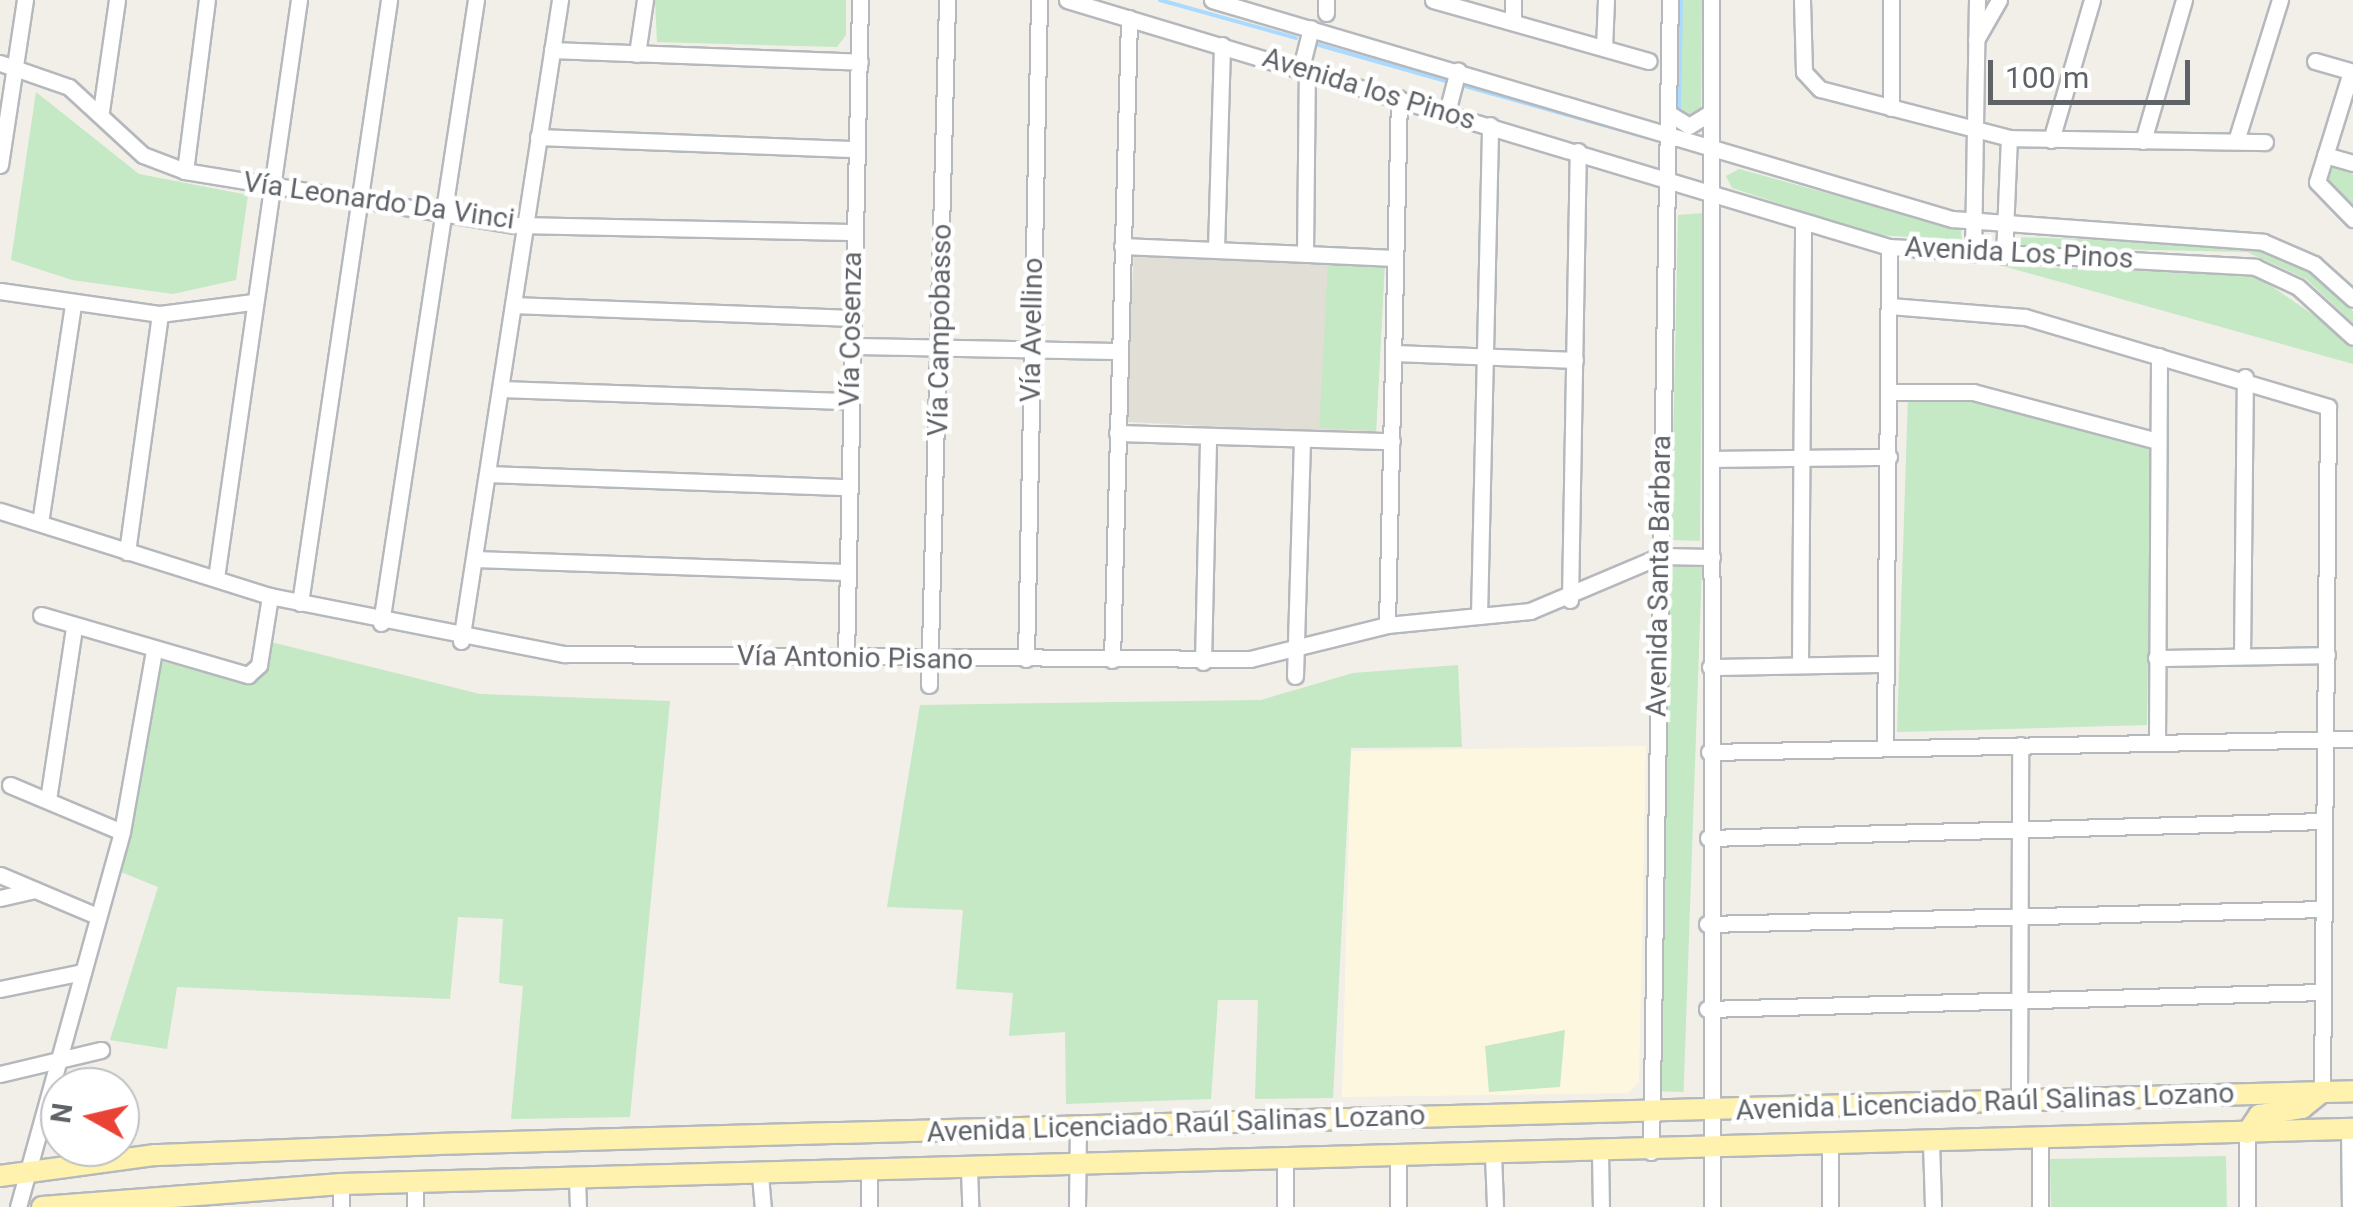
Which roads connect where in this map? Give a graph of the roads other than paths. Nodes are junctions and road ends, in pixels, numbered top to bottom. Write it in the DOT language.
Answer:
graph roads {
  1 [pos="25,0"];
  2 [pos="118,0"];
  3 [pos="207,0"];
  4 [pos="299,0"];
  5 [pos="389,0"];
  6 [pos="476,0"];
  7 [pos="560,0"];
  8 [pos="646,0"];
  9 [pos="860,0"];
  10 [pos="947,0"];
  11 [pos="1039,0"];
  12 [pos="1067,0"];
  13 [pos="1212,0"];
  14 [pos="1433,0"];
  15 [pos="1513,0"];
  16 [pos="1606,0"];
  17 [pos="1670,0"];
  18 [pos="1712,0"];
  19 [pos="1802,0"];
  20 [pos="1891,0"];
  21 [pos="1977,0"];
  22 [pos="1998,0"];
  23 [pos="2092,0"];
  24 [pos="2184,0"];
  25 [pos="2280,0"];
  26 [pos="1129,18"];
  27 [pos="1513,22"];
  28 [pos="1311,28"];
  29 [pos="1976,40"];
  30 [pos="1222,46"];
  31 [pos="1604,48"];
  32 [pos="552,50"];
  33 [pos="637,54"];
  34 [pos="1649,61"];
  35 [pos="860,62"];
  36 [pos="2315,62"];
  37 [pos="7,64"];
  38 [pos="1304,68"];
  39 [pos="1458,70"];
  40 [pos="2352,72"];
  41 [pos="1400,98"];
  42 [pos="1891,108"];
  43 [pos="101,111"];
  44 [pos="1447,112"];
  45 [pos="1710,113"];
  46 [pos="1670,114"];
  47 [pos="1490,126"];
  48 [pos="1974,131"];
  49 [pos="1670,132"];
  50 [pos="538,137"];
  51 [pos="2008,138"];
  52 [pos="2050,140"];
  53 [pos="2143,141"];
  54 [pos="2236,141"];
  55 [pos="2266,142"];
  56 [pos="1711,148"];
  57 [pos="856,149"];
  58 [pos="1578,151"];
  59 [pos="2324,154"];
  60 [pos="2353,163"];
  61 [pos="0,165"];
  62 [pos="185,171"];
  63 [pos="1670,179"];
  64 [pos="271,186"];
  65 [pos="1711,192"];
  66 [pos="362,202"];
  67 [pos="445,215"];
  68 [pos="2353,219"];
  69 [pos="1802,222"];
  70 [pos="525,224"];
  71 [pos="1974,224"];
  72 [pos="2005,228"];
  73 [pos="854,232"];
  74 [pos="1122,246"];
  75 [pos="1889,247"];
  76 [pos="1216,249"];
  77 [pos="1305,254"];
  78 [pos="1973,254"];
  79 [pos="2004,256"];
  80 [pos="1395,258"];
  81 [pos="0,291"];
  82 [pos="2353,299"];
  83 [pos="254,302"];
  84 [pos="513,305"];
  85 [pos="73,306"];
  86 [pos="1890,306"];
  87 [pos="160,314"];
  88 [pos="852,318"];
  89 [pos="2353,337"];
  90 [pos="852,346"];
  91 [pos="940,348"];
  92 [pos="1031,350"];
  93 [pos="1120,352"];
  94 [pos="1394,353"];
  95 [pos="2159,356"];
  96 [pos="1486,358"];
  97 [pos="1575,360"];
  98 [pos="2245,377"];
  99 [pos="501,389"];
  100 [pos="1890,392"];
  101 [pos="850,400"];
  102 [pos="1117,433"];
  103 [pos="1208,436"];
  104 [pos="1302,440"];
  105 [pos="1392,441"];
  106 [pos="2158,442"];
  107 [pos="1802,457"];
  108 [pos="1888,457"];
  109 [pos="1714,459"];
  110 [pos="488,474"];
  111 [pos="847,487"];
  112 [pos="0,511"];
  113 [pos="40,523"];
  114 [pos="128,552"];
  115 [pos="1660,556"];
  116 [pos="1712,557"];
  117 [pos="475,559"];
  118 [pos="846,572"];
  119 [pos="216,578"];
  120 [pos="270,596"];
  121 [pos="1570,600"];
  122 [pos="300,603"];
  123 [pos="42,615"];
  124 [pos="1480,616"];
  125 [pos="382,623"];
  126 [pos="1387,626"];
  127 [pos="74,628"];
  128 [pos="461,641"];
  129 [pos="1296,646"];
  130 [pos="154,651"];
  131 [pos="2327,655"];
  132 [pos="2242,656"];
  133 [pos="846,658"];
  134 [pos="2156,658"];
  135 [pos="1026,659"];
  136 [pos="931,660"];
  137 [pos="1112,660"];
  138 [pos="1204,662"];
  139 [pos="1884,664"];
  140 [pos="1800,665"];
  141 [pos="1710,667"];
  142 [pos="1295,676"];
  143 [pos="929,685"];
  144 [pos="2325,739"];
  145 [pos="2353,739"];
  146 [pos="2157,744"];
  147 [pos="2020,745"];
  148 [pos="1884,748"];
  149 [pos="1709,752"];
  150 [pos="10,785"];
  151 [pos="48,800"];
  152 [pos="2324,821"];
  153 [pos="122,832"];
  154 [pos="2021,832"];
  155 [pos="1708,838"];
  156 [pos="0,875"];
  157 [pos="35,890"];
  158 [pos="0,898"];
  159 [pos="2324,910"];
  160 [pos="98,916"];
  161 [pos="2020,916"];
  162 [pos="1707,924"];
  163 [pos="83,972"];
  164 [pos="0,990"];
  165 [pos="2322,992"];
  166 [pos="2020,1001"];
  167 [pos="1707,1010"];
  168 [pos="101,1050"];
  169 [pos="60,1061"];
  170 [pos="0,1074"];
  171 [pos="2353,1091"];
  172 [pos="2322,1092"];
  173 [pos="2019,1101"];
  174 [pos="1710,1111"];
  175 [pos="1650,1112"];
  176 [pos="1078,1124"];
  177 [pos="2351,1129"];
  178 [pos="2247,1133"];
  179 [pos="2040,1138"];
  180 [pos="1932,1142"];
  181 [pos="1830,1144"];
  182 [pos="1711,1151"];
  183 [pos="1600,1152"];
  184 [pos="1651,1152"];
  185 [pos="1493,1154"];
  186 [pos="1398,1155"];
  187 [pos="1285,1159"];
  188 [pos="1077,1166"];
  189 [pos="970,1169"];
  190 [pos="26,1171"];
  191 [pos="869,1172"];
  192 [pos="760,1175"];
  193 [pos="0,1176"];
  194 [pos="578,1178"];
  195 [pos="416,1182"];
  196 [pos="341,1184"];
  197 [pos="262,1197"];
  198 [pos="18,1207"];
  199 [pos="42,1207"];
  200 [pos="342,1207"];
  201 [pos="415,1207"];
  202 [pos="578,1207"];
  203 [pos="764,1207"];
  204 [pos="869,1207"];
  205 [pos="970,1207"];
  206 [pos="1077,1207"];
  207 [pos="1285,1207"];
  208 [pos="1398,1207"];
  209 [pos="1494,1207"];
  210 [pos="1601,1207"];
  211 [pos="1712,1207"];
  212 [pos="1830,1207"];
  213 [pos="1933,1207"];
  214 [pos="2040,1207"];
  215 [pos="2247,1207"];
  216 [pos="2350,1207"];
  1 -- 37 [label="street"];
  2 -- 43 [label="street"];
  3 -- 62 [label="street"];
  4 -- 64 [label="street"];
  5 -- 66 [label="street"];
  6 -- 67 [label="street"];
  7 -- 32 [label="street"];
  8 -- 33 [label="street"];
  9 -- 35 [label="street, Vía Cosenza"];
  10 -- 91 [label="street, Vía Campobasso"];
  11 -- 92 [label="street, Vía Avellino"];
  12 -- 26 [label="street, Avenida los Pinos"];
  13 -- 28 [label="street, Avenida los Pinos"];
  14 -- 27 [label="street"];
  15 -- 27 [label="street"];
  16 -- 31 [label="street"];
  17 -- 46 [label="street, Avenida Santa Bárbara"];
  18 -- 45 [label="street, Avenida Santa Bárbara"];
  19 -- 42 [label="street"];
  20 -- 42 [label="street"];
  21 -- 29 [label="street"];
  22 -- 29 [label="street"];
  23 -- 52 [label="street"];
  24 -- 53 [label="street"];
  25 -- 54 [label="street"];
  26 -- 30 [label="street, Avenida los Pinos"];
  26 -- 74 [label="street"];
  27 -- 31 [label="street"];
  28 -- 38 [label="street"];
  28 -- 39 [label="street, Avenida los Pinos"];
  29 -- 48 [label="street"];
  30 -- 38 [label="street, Avenida los Pinos"];
  30 -- 76 [label="street"];
  31 -- 34 [label="street"];
  32 -- 33 [label="street"];
  32 -- 50 [label="street"];
  33 -- 35 [label="street"];
  35 -- 57 [label="street, Vía Cosenza"];
  36 -- 40 [label="street"];
  37 -- 43 [label="street, Vía Leonardo Da Vinci"];
  37 -- 61 [label="street"];
  38 -- 41 [label="street, Avenida los Pinos"];
  38 -- 77 [label="street"];
  39 -- 44 [label="street"];
  39 -- 49 [label="street, Avenida los Pinos"];
  40 -- 59 [label="street"];
  41 -- 44 [label="street, Avenida los Pinos"];
  41 -- 80 [label="street"];
  42 -- 48 [label="street"];
  43 -- 62 [label="street, Vía Leonardo Da Vinci"];
  44 -- 47 [label="street, Avenida los Pinos"];
  45 -- 46 [label="street"];
  45 -- 56 [label="street, Avenida Santa Bárbara"];
  46 -- 49 [label="street, Avenida Santa Bárbara"];
  47 -- 58 [label="street, Avenida los Pinos"];
  47 -- 96 [label="street"];
  48 -- 51 [label="street"];
  48 -- 71 [label="street"];
  49 -- 56 [label="street, Avenida los Pinos"];
  49 -- 63 [label="street, Avenida Santa Bárbara"];
  50 -- 57 [label="street"];
  50 -- 70 [label="street"];
  51 -- 52 [label="street"];
  51 -- 72 [label="street"];
  52 -- 53 [label="street"];
  53 -- 54 [label="street"];
  54 -- 55 [label="street"];
  56 -- 65 [label="street, Avenida Santa Bárbara"];
  56 -- 71 [label="street, Avenida Los Pinos"];
  57 -- 73 [label="street, Vía Cosenza"];
  58 -- 63 [label="street, Avenida los Pinos"];
  58 -- 97 [label="street"];
  59 -- 60 [label="street"];
  59 -- 68 [label="street"];
  62 -- 64 [label="street, Vía Leonardo Da Vinci"];
  63 -- 65 [label="street, Avenida Los Pinos"];
  63 -- 115 [label="street, Avenida Santa Bárbara"];
  64 -- 66 [label="street, Vía Leonardo Da Vinci"];
  64 -- 83 [label="street"];
  65 -- 69 [label="street, Avenida Los Pinos"];
  65 -- 109 [label="street, Avenida Santa Bárbara"];
  66 -- 67 [label="street, Vía Leonardo Da Vinci"];
  66 -- 122 [label="street"];
  67 -- 70 [label="street, Vía Leonardo Da Vinci"];
  67 -- 125 [label="street"];
  69 -- 75 [label="street, Avenida Los Pinos"];
  69 -- 107 [label="street"];
  70 -- 73 [label="street, Vía Leonardo Da Vinci"];
  70 -- 84 [label="street"];
  71 -- 72 [label="street, Avenida Los Pinos"];
  71 -- 78 [label="street"];
  72 -- 79 [label="street"];
  72 -- 82 [label="street, Avenida Los Pinos"];
  73 -- 88 [label="street, Vía Cosenza"];
  74 -- 76 [label="street"];
  74 -- 93 [label="street"];
  75 -- 78 [label="street, Avenida Los Pinos"];
  75 -- 86 [label="street"];
  76 -- 77 [label="street"];
  77 -- 80 [label="street"];
  78 -- 79 [label="street, Avenida Los Pinos"];
  79 -- 89 [label="street, Avenida Los Pinos"];
  80 -- 94 [label="street"];
  81 -- 85 [label="street"];
  83 -- 87 [label="street"];
  83 -- 119 [label="street"];
  84 -- 88 [label="street"];
  84 -- 99 [label="street"];
  85 -- 87 [label="street"];
  85 -- 113 [label="street"];
  86 -- 95 [label="street"];
  86 -- 100 [label="street"];
  87 -- 114 [label="street"];
  88 -- 90 [label="street, Vía Cosenza"];
  90 -- 91 [label="street"];
  90 -- 101 [label="street, Vía Cosenza"];
  91 -- 92 [label="street"];
  91 -- 136 [label="street, Vía Campobasso"];
  92 -- 93 [label="street"];
  92 -- 135 [label="street, Vía Avellino"];
  93 -- 102 [label="street"];
  94 -- 96 [label="street"];
  94 -- 105 [label="street"];
  95 -- 98 [label="street"];
  95 -- 106 [label="street"];
  96 -- 97 [label="street"];
  96 -- 124 [label="street"];
  97 -- 121 [label="street"];
  98 -- 131 [label="street"];
  98 -- 132 [label="street"];
  99 -- 101 [label="street"];
  99 -- 110 [label="street"];
  100 -- 106 [label="street"];
  100 -- 108 [label="street"];
  101 -- 111 [label="street, Vía Cosenza"];
  102 -- 103 [label="street"];
  102 -- 137 [label="street"];
  103 -- 104 [label="street"];
  103 -- 138 [label="street"];
  104 -- 105 [label="street"];
  104 -- 129 [label="street"];
  105 -- 126 [label="street"];
  106 -- 134 [label="street"];
  107 -- 108 [label="street"];
  107 -- 109 [label="street"];
  107 -- 140 [label="street"];
  108 -- 139 [label="street"];
  109 -- 116 [label="street, Avenida Santa Bárbara"];
  110 -- 111 [label="street"];
  110 -- 117 [label="street"];
  111 -- 118 [label="street, Vía Cosenza"];
  112 -- 113 [label="street, Vía Antonio Pisano"];
  113 -- 114 [label="street, Vía Antonio Pisano"];
  114 -- 119 [label="street, Vía Antonio Pisano"];
  115 -- 116 [label="street, Vía Antonio Pisano"];
  115 -- 121 [label="street, Vía Antonio Pisano"];
  115 -- 175 [label="street, Avenida Santa Bárbara"];
  116 -- 141 [label="street, Avenida Santa Bárbara"];
  117 -- 118 [label="street"];
  117 -- 128 [label="street"];
  118 -- 133 [label="street, Vía Cosenza"];
  119 -- 120 [label="street, Vía Antonio Pisano"];
  120 -- 122 [label="street, Vía Antonio Pisano"];
  120 -- 130 [label="street"];
  121 -- 124 [label="street, Vía Antonio Pisano"];
  122 -- 125 [label="street, Vía Antonio Pisano"];
  123 -- 127 [label="street"];
  124 -- 126 [label="street, Vía Antonio Pisano"];
  125 -- 128 [label="street, Vía Antonio Pisano"];
  126 -- 129 [label="street, Vía Antonio Pisano"];
  127 -- 130 [label="street"];
  127 -- 151 [label="street"];
  128 -- 133 [label="street, Vía Antonio Pisano"];
  129 -- 138 [label="street, Vía Antonio Pisano"];
  129 -- 142 [label="street"];
  130 -- 153 [label="street"];
  131 -- 132 [label="street"];
  131 -- 144 [label="street"];
  132 -- 134 [label="street"];
  133 -- 136 [label="street, Vía Antonio Pisano"];
  134 -- 146 [label="street"];
  135 -- 136 [label="street, Vía Antonio Pisano"];
  135 -- 137 [label="street, Vía Antonio Pisano"];
  136 -- 143 [label="street, Vía Campobasso"];
  137 -- 138 [label="street, Vía Antonio Pisano"];
  139 -- 140 [label="street"];
  139 -- 148 [label="street"];
  140 -- 141 [label="street"];
  141 -- 149 [label="street, Avenida Santa Bárbara"];
  144 -- 145 [label="street"];
  144 -- 146 [label="street"];
  144 -- 152 [label="street"];
  146 -- 147 [label="street"];
  147 -- 148 [label="street"];
  147 -- 154 [label="street"];
  148 -- 149 [label="street"];
  149 -- 155 [label="street, Avenida Santa Bárbara"];
  150 -- 151 [label="street"];
  151 -- 153 [label="street"];
  152 -- 154 [label="street"];
  152 -- 159 [label="street"];
  153 -- 160 [label="street"];
  154 -- 155 [label="street"];
  154 -- 161 [label="street"];
  155 -- 162 [label="street, Avenida Santa Bárbara"];
  156 -- 157 [label="street"];
  157 -- 158 [label="street"];
  157 -- 160 [label="street"];
  159 -- 161 [label="street"];
  159 -- 165 [label="street"];
  160 -- 163 [label="street"];
  161 -- 162 [label="street"];
  161 -- 166 [label="street"];
  162 -- 167 [label="street, Avenida Santa Bárbara"];
  163 -- 164 [label="street"];
  163 -- 169 [label="street"];
  165 -- 166 [label="street"];
  165 -- 172 [label="street"];
  166 -- 167 [label="street"];
  166 -- 173 [label="street"];
  167 -- 174 [label="street, Avenida Santa Bárbara"];
  168 -- 169 [label="street"];
  169 -- 170 [label="street"];
  169 -- 190 [label="street"];
  171 -- 172 [label="main road, Avenida Licenciado Raúl Salinas Lozano"];
  172 -- 173 [label="main road, Avenida Licenciado Raúl Salinas Lozano"];
  172 -- 178 [label="main road"];
  173 -- 174 [label="main road, Avenida Licenciado Raúl Salinas Lozano"];
  174 -- 175 [label="main road, Avenida Licenciado Raúl Salinas Lozano"];
  174 -- 182 [label="street, Avenida Santa Bárbara"];
  175 -- 176 [label="main road, Avenida Licenciado Raúl Salinas Lozano"];
  175 -- 184 [label="street, Avenida Santa Bárbara"];
  176 -- 188 [label="street"];
  176 -- 190 [label="main road, Avenida Licenciado Raúl Salinas Lozano"];
  177 -- 178 [label="main road, Avenida Licenciado Raúl Salinas Lozano"];
  177 -- 216 [label="street"];
  178 -- 179 [label="main road, Avenida Licenciado Raúl Salinas Lozano"];
  178 -- 215 [label="street"];
  179 -- 180 [label="main road, Avenida Licenciado Raúl Salinas Lozano"];
  179 -- 214 [label="street"];
  180 -- 181 [label="main road, Avenida Licenciado Raúl Salinas Lozano"];
  180 -- 213 [label="street"];
  181 -- 182 [label="main road, Avenida Licenciado Raúl Salinas Lozano"];
  181 -- 212 [label="street"];
  182 -- 184 [label="main road, Avenida Licenciado Raúl Salinas Lozano"];
  182 -- 211 [label="street, Avenida Santa Bárbara"];
  183 -- 184 [label="main road, Avenida Licenciado Raúl Salinas Lozano"];
  183 -- 185 [label="main road, Avenida Licenciado Raúl Salinas Lozano"];
  183 -- 210 [label="street"];
  185 -- 186 [label="main road, Avenida Licenciado Raúl Salinas Lozano"];
  185 -- 209 [label="street"];
  186 -- 187 [label="main road, Avenida Licenciado Raúl Salinas Lozano"];
  186 -- 208 [label="street"];
  187 -- 188 [label="main road, Avenida Licenciado Raúl Salinas Lozano"];
  187 -- 207 [label="street"];
  188 -- 189 [label="main road, Avenida Licenciado Raúl Salinas Lozano"];
  188 -- 206 [label="street"];
  189 -- 191 [label="main road, Avenida Licenciado Raúl Salinas Lozano"];
  189 -- 205 [label="street"];
  190 -- 193 [label="main road, Avenida Licenciado Raúl Salinas Lozano"];
  190 -- 198 [label="street"];
  191 -- 192 [label="main road, Avenida Licenciado Raúl Salinas Lozano"];
  191 -- 204 [label="street"];
  192 -- 194 [label="main road, Avenida Licenciado Raúl Salinas Lozano"];
  192 -- 203 [label="street"];
  194 -- 195 [label="main road, Avenida Licenciado Raúl Salinas Lozano"];
  194 -- 202 [label="street"];
  195 -- 196 [label="main road, Avenida Licenciado Raúl Salinas Lozano"];
  195 -- 201 [label="street"];
  196 -- 197 [label="main road, Avenida Licenciado Raúl Salinas Lozano"];
  196 -- 200 [label="street"];
  197 -- 199 [label="main road, Avenida Licenciado Raúl Salinas Lozano"];
}
